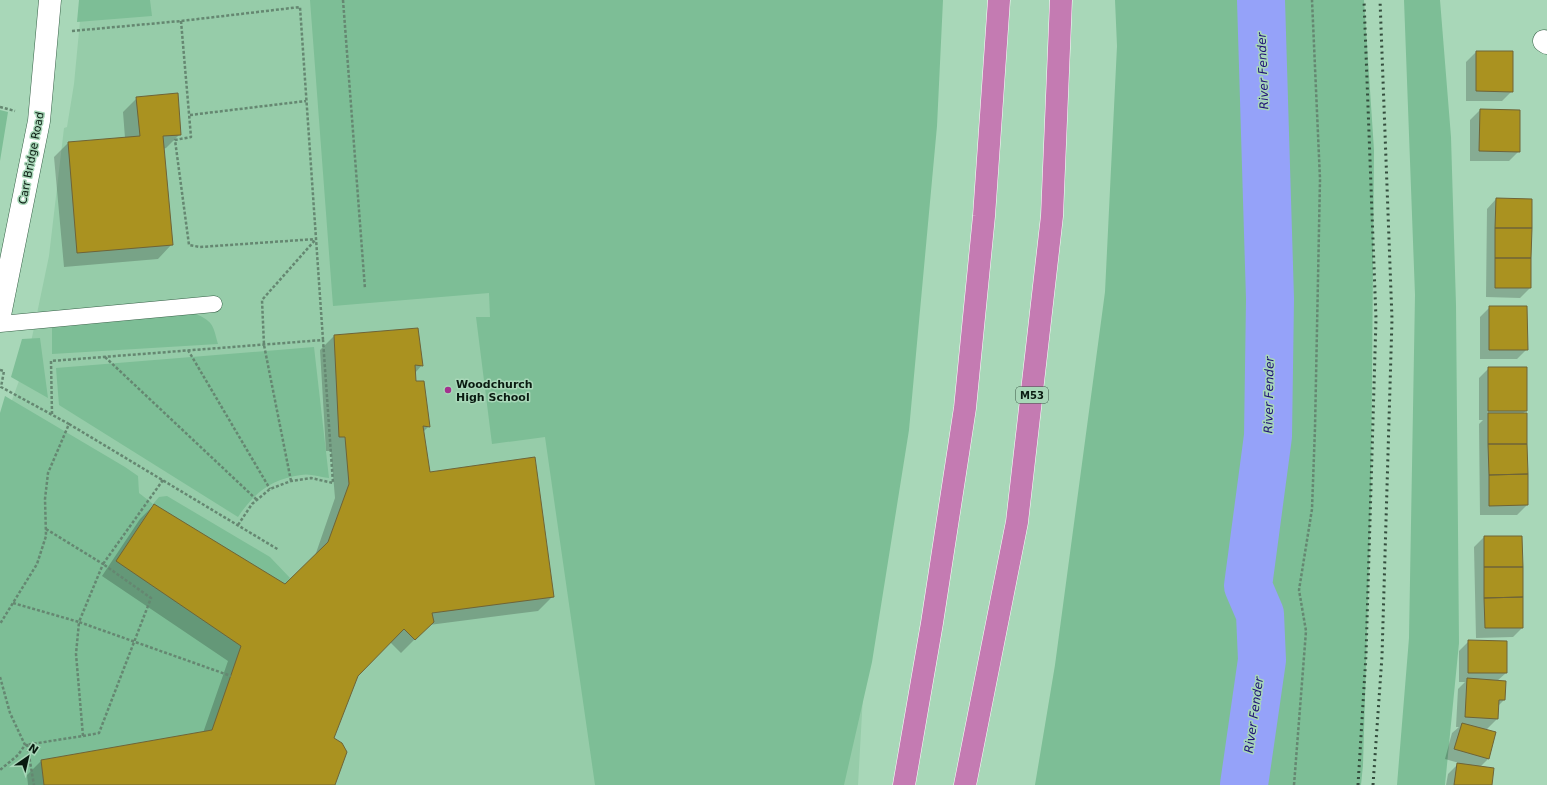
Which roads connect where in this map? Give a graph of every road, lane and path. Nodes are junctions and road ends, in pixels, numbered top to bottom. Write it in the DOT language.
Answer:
graph roads {
  1 [pos="50,0"];
  2 [pos="343,0"];
  3 [pos="999,0"];
  4 [pos="1062,0"];
  5 [pos="1312,0"];
  6 [pos="181,21"];
  7 [pos="47,33"];
  8 [pos="306,101"];
  9 [pos="190,115"];
  10 [pos="316,239"];
  11 [pos="365,288"];
  12 [pos="214,304"];
  13 [pos="0,315"];
  14 [pos="0,324"];
  15 [pos="323,340"];
  16 [pos="264,344"];
  17 [pos="188,350"];
  18 [pos="104,357"];
  19 [pos="0,370"];
  20 [pos="52,414"];
  21 [pos="70,424"];
  22 [pos="163,480"];
  23 [pos="291,481"];
  24 [pos="270,489"];
  25 [pos="257,500"];
  26 [pos="238,525"];
  27 [pos="45,529"];
  28 [pos="279,550"];
  29 [pos="103,564"];
  30 [pos="13,603"];
  31 [pos="79,622"];
  32 [pos="0,624"];
  33 [pos="134,642"];
  34 [pos="231,676"];
  35 [pos="0,677"];
  36 [pos="83,736"];
  37 [pos="26,744"];
  38 [pos="0,770"];
  39 [pos="34,785"];
  40 [pos="904,785"];
  41 [pos="965,785"];
  42 [pos="1294,785"];
  1 -- 7 [label="street, Carr Bridge Road"];
  2 -- 11 [label="path"];
  3 -- 40 [label="highway"];
  4 -- 41 [label="highway, M53"];
  5 -- 42 [label="path"];
  6 -- 7 [label="path"];
  6 -- 8 [label="path"];
  6 -- 9 [label="path"];
  7 -- 13 [label="street, Carr Bridge Road"];
  8 -- 9 [label="path"];
  8 -- 10 [label="path"];
  9 -- 10 [label="path"];
  10 -- 15 [label="path"];
  10 -- 16 [label="path"];
  12 -- 14 [label="lane"];
  15 -- 16 [label="path"];
  15 -- 23 [label="path"];
  16 -- 17 [label="path"];
  16 -- 23 [label="path"];
  17 -- 18 [label="path"];
  17 -- 24 [label="path"];
  18 -- 20 [label="path"];
  18 -- 25 [label="path"];
  19 -- 20 [label="path"];
  20 -- 21 [label="path"];
  21 -- 22 [label="path"];
  21 -- 27 [label="path"];
  22 -- 26 [label="path"];
  22 -- 29 [label="path"];
  23 -- 24 [label="path"];
  24 -- 25 [label="path"];
  25 -- 26 [label="path"];
  26 -- 28 [label="path"];
  27 -- 29 [label="path"];
  27 -- 30 [label="path"];
  29 -- 31 [label="path"];
  29 -- 33 [label="path"];
  30 -- 31 [label="path"];
  30 -- 32 [label="path"];
  31 -- 33 [label="path"];
  31 -- 36 [label="path"];
  33 -- 34 [label="path"];
  33 -- 36 [label="path"];
  35 -- 37 [label="path"];
  36 -- 37 [label="path"];
  37 -- 38 [label="path"];
  37 -- 39 [label="path"];
}
